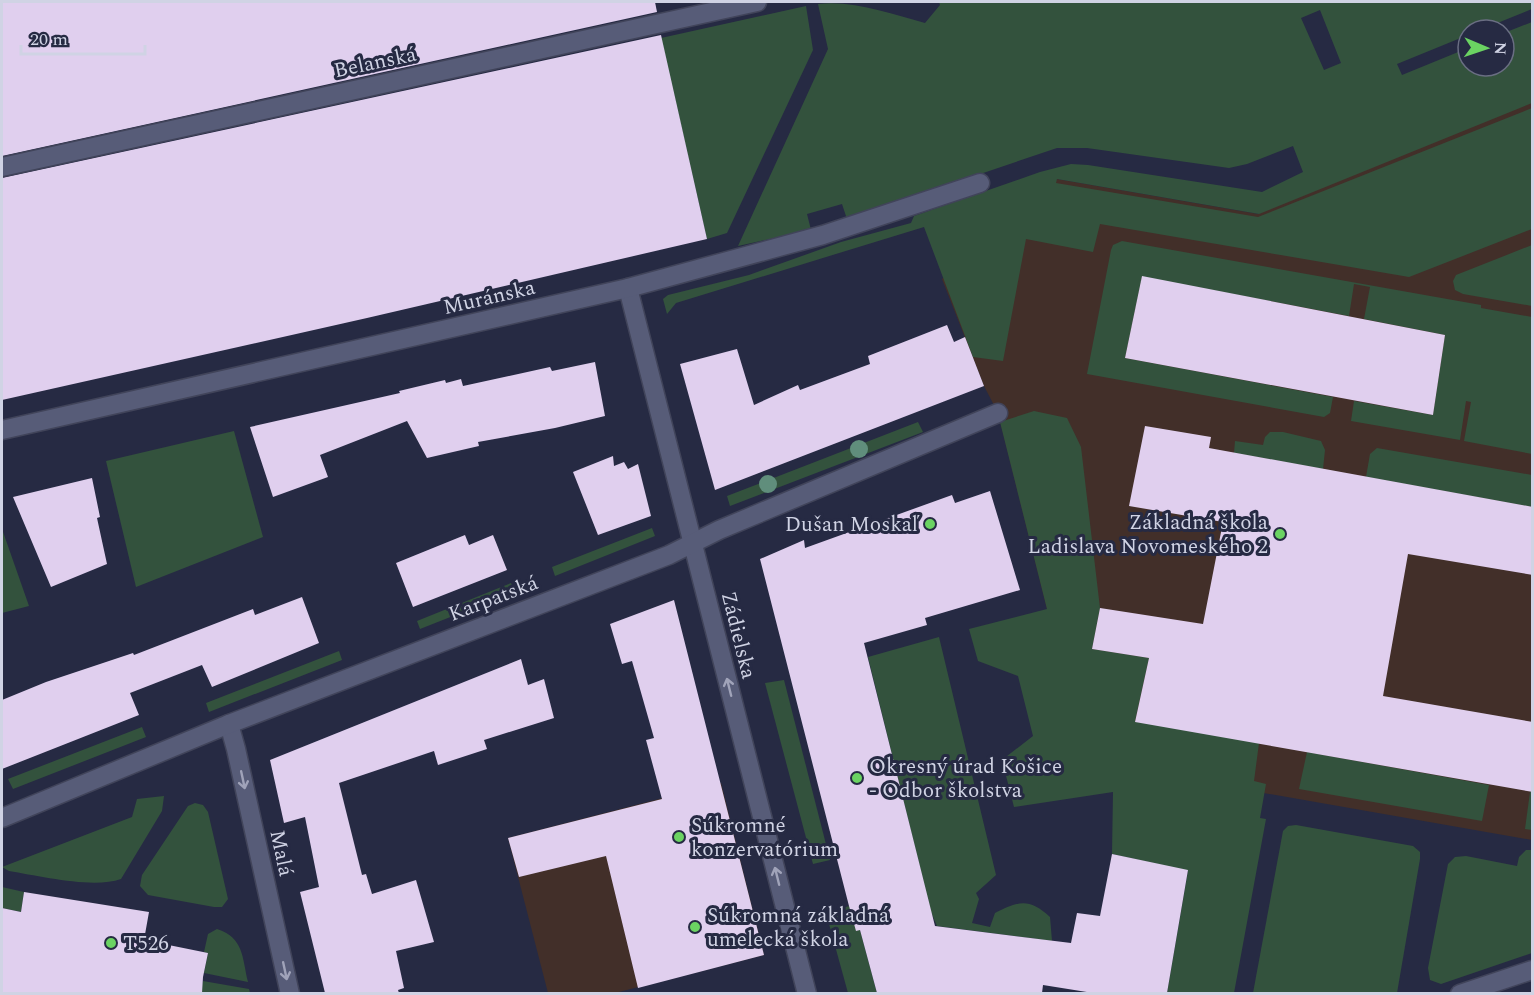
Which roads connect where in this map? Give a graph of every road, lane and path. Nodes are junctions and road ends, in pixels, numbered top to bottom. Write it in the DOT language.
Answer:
graph roads {
  1 [pos="758,2"];
  2 [pos="2,167"];
  3 [pos="980,183"];
  4 [pos="628,288"];
  5 [pos="998,413"];
  6 [pos="2,430"];
  7 [pos="693,543"];
  8 [pos="229,724"];
  9 [pos="2,818"];
  10 [pos="1533,970"];
  11 [pos="290,993"];
  12 [pos="807,993"];
  13 [pos="1460,993"];
  1 -- 2 [label="street, Belanská"];
  3 -- 4 [label="street, Muránska"];
  4 -- 6 [label="street, Muránska"];
  4 -- 7 [label="street, Zádielska"];
  5 -- 7 [label="street, Karpatská"];
  7 -- 8 [label="street, Karpatská"];
  12 -- 7 [label="street, Zádielska, one-way"];
  8 -- 9 [label="street, Karpatská"];
  8 -- 11 [label="street, Malá, one-way"];
  10 -- 13 [label="street"];
}
